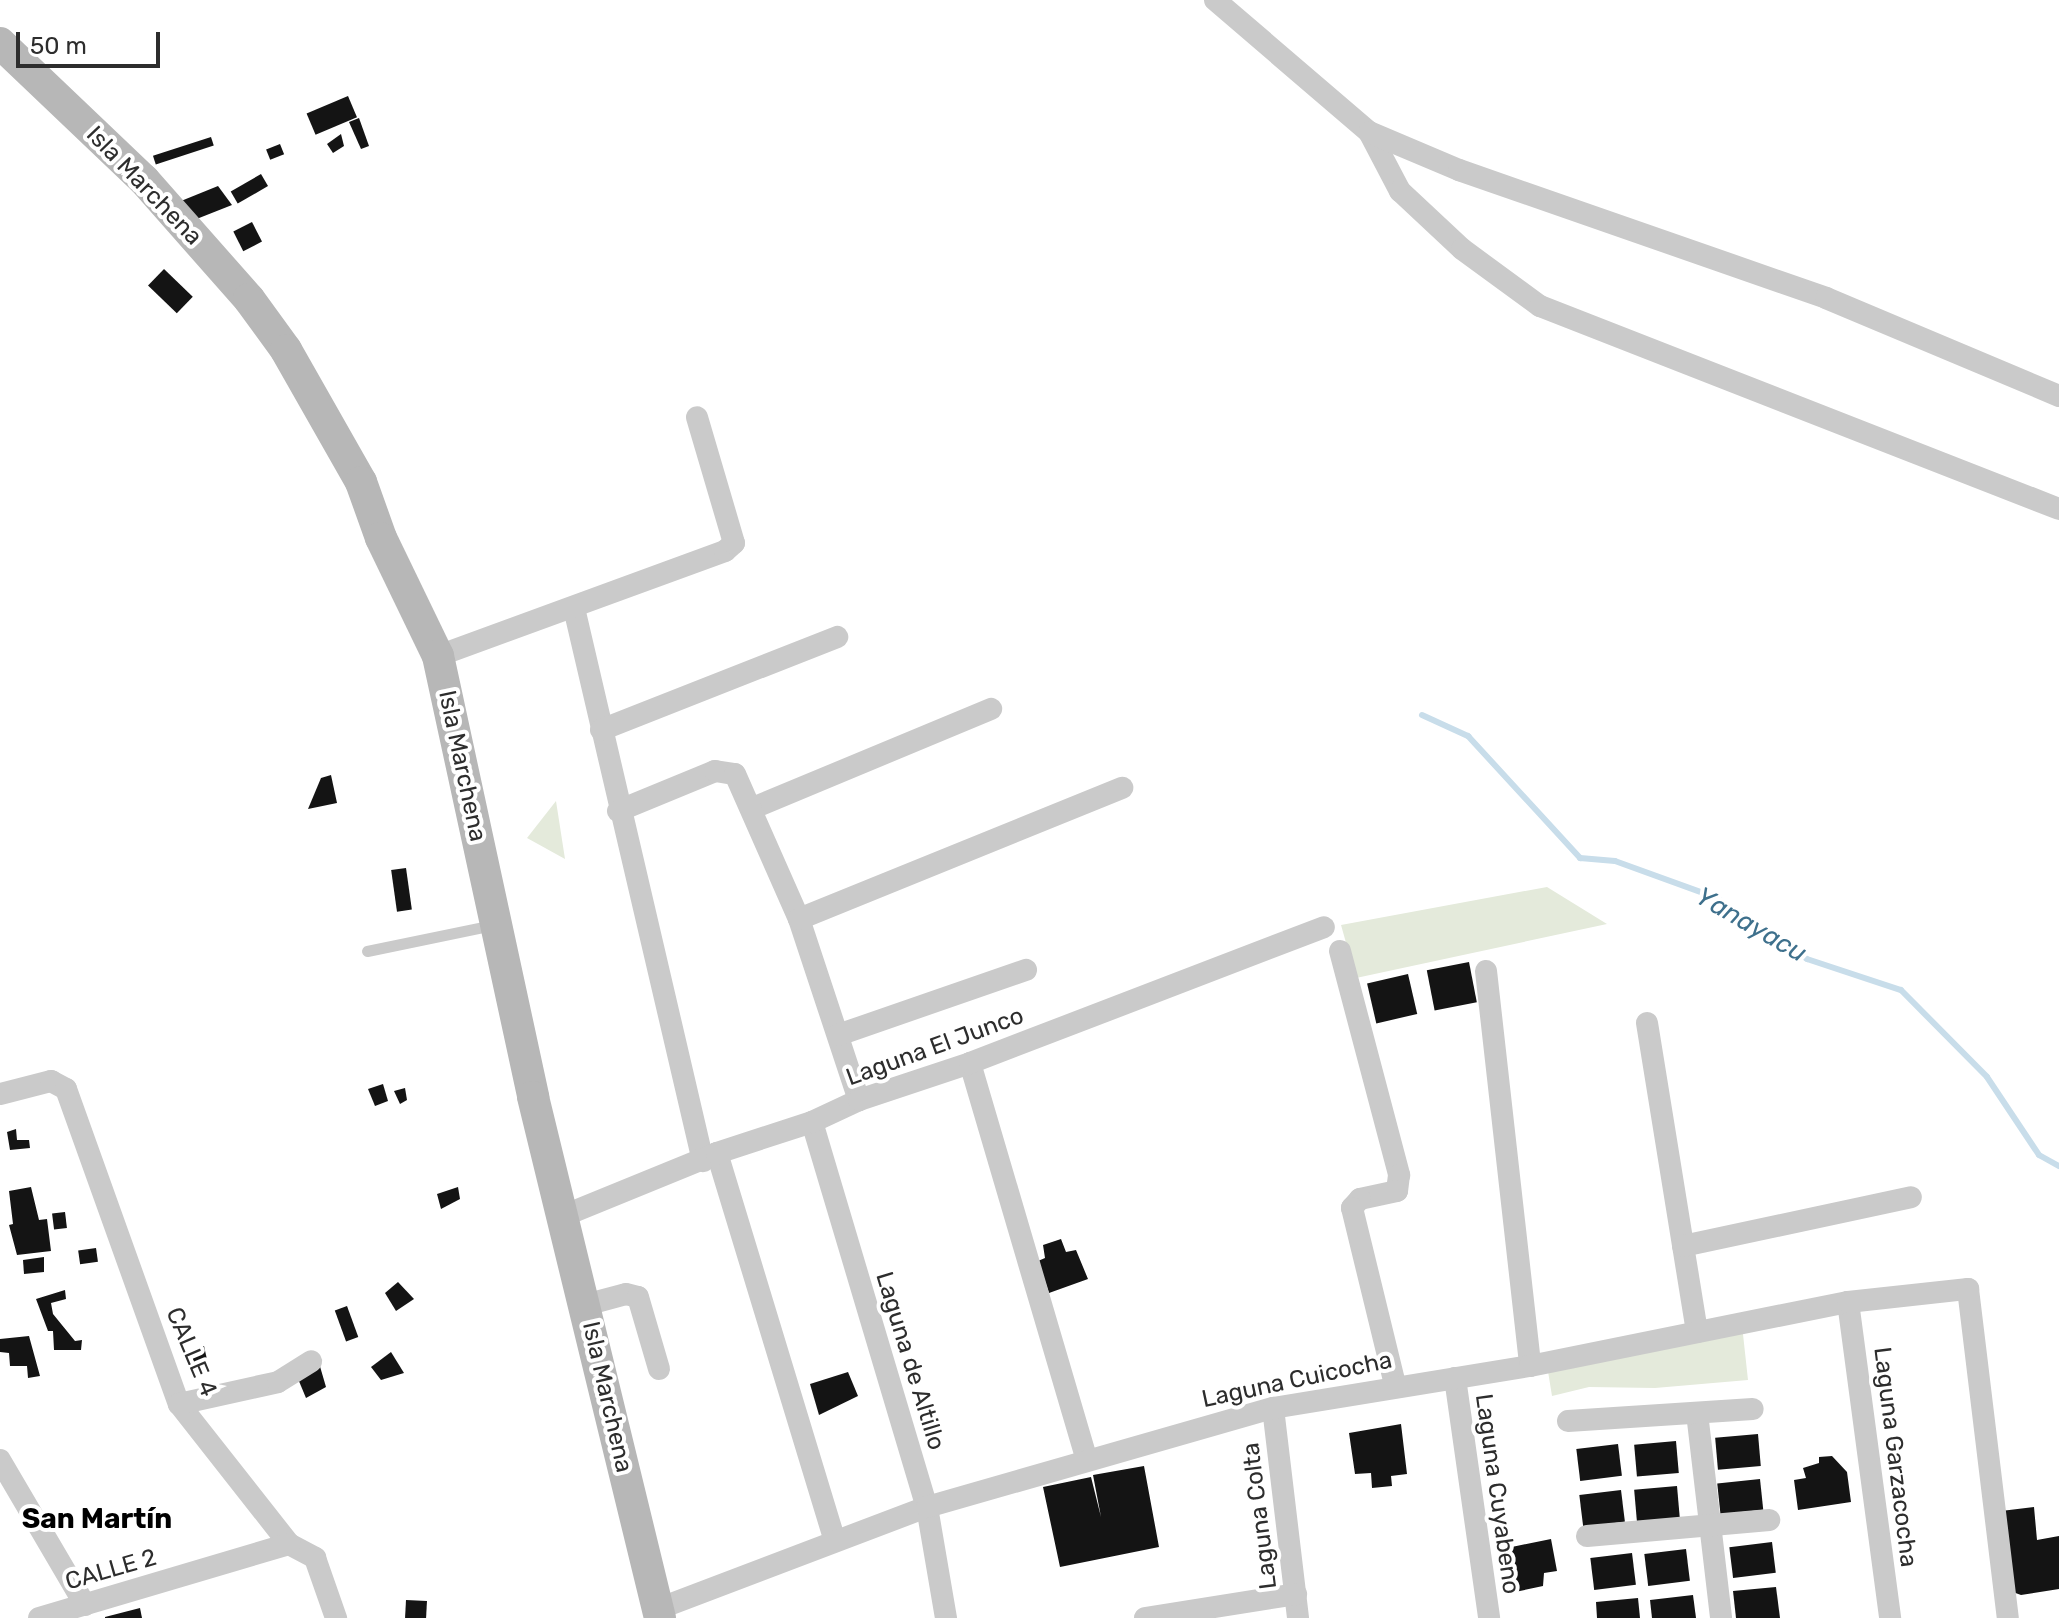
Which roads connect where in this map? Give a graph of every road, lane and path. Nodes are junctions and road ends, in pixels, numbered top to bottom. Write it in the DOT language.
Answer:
graph roads {
  1 [pos="1215,0"];
  2 [pos="0,43"];
  3 [pos="1369,132"];
  4 [pos="2059,396"];
  5 [pos="697,417"];
  6 [pos="2059,509"];
  7 [pos="574,608"];
  8 [pos="837,637"];
  9 [pos="438,656"];
  10 [pos="991,709"];
  11 [pos="601,730"];
  12 [pos="1122,788"];
  13 [pos="753,808"];
  14 [pos="618,811"];
  15 [pos="799,919"];
  16 [pos="496,924"];
  17 [pos="1324,927"];
  18 [pos="367,951"];
  19 [pos="1340,951"];
  20 [pos="1026,970"];
  21 [pos="1486,971"];
  22 [pos="1647,1023"];
  23 [pos="838,1035"];
  24 [pos="970,1063"];
  25 [pos="0,1094"];
  26 [pos="859,1100"];
  27 [pos="812,1122"];
  28 [pos="710,1157"];
  29 [pos="1911,1197"];
  30 [pos="563,1216"];
  31 [pos="1683,1246"];
  32 [pos="1848,1302"];
  33 [pos="585,1305"];
  34 [pos="1697,1332"];
  35 [pos="311,1361"];
  36 [pos="1530,1366"];
  37 [pos="659,1369"];
  38 [pos="1455,1378"];
  39 [pos="1395,1385"];
  40 [pos="179,1404"];
  41 [pos="1273,1408"];
  42 [pos="1753,1409"];
  43 [pos="1697,1413"];
  44 [pos="1568,1421"];
  45 [pos="1086,1458"];
  46 [pos="0,1460"];
  47 [pos="927,1507"];
  48 [pos="1769,1520"];
  49 [pos="1709,1525"];
  50 [pos="1587,1536"];
  51 [pos="834,1538"];
  52 [pos="289,1544"];
  53 [pos="1296,1594"];
  54 [pos="85,1605"];
  55 [pos="659,1614"];
  56 [pos="39,1618"];
  57 [pos="336,1618"];
  58 [pos="946,1618"];
  59 [pos="1145,1618"];
  60 [pos="1298,1618"];
  61 [pos="1489,1618"];
  62 [pos="1721,1618"];
  63 [pos="1890,1618"];
  64 [pos="2008,1618"];
  1 -- 3 [label="street"];
  2 -- 9 [label="street, Isla Marchena"];
  3 -- 4 [label="street"];
  3 -- 6 [label="street"];
  5 -- 7 [label="street"];
  7 -- 9 [label="street"];
  7 -- 11 [label="street"];
  8 -- 11 [label="street"];
  9 -- 16 [label="street, Isla Marchena"];
  10 -- 13 [label="street"];
  11 -- 14 [label="street"];
  12 -- 15 [label="street"];
  13 -- 14 [label="street"];
  13 -- 15 [label="street"];
  14 -- 28 [label="street"];
  15 -- 23 [label="street"];
  16 -- 18 [label="lane"];
  16 -- 30 [label="street, Isla Marchena"];
  17 -- 24 [label="street, Laguna El Junco"];
  19 -- 39 [label="street"];
  20 -- 23 [label="street"];
  21 -- 36 [label="street"];
  22 -- 31 [label="street"];
  23 -- 26 [label="street"];
  24 -- 26 [label="street, Laguna El Junco"];
  24 -- 45 [label="street"];
  25 -- 40 [label="street, CALLE 4"];
  26 -- 27 [label="street, Laguna El Junco"];
  27 -- 28 [label="street, Laguna El Junco"];
  27 -- 47 [label="street, Laguna de Altillo"];
  28 -- 30 [label="street, Laguna El Junco"];
  28 -- 51 [label="street"];
  29 -- 31 [label="street"];
  30 -- 33 [label="street, Isla Marchena"];
  31 -- 34 [label="street"];
  32 -- 34 [label="street, Laguna Cuicocha"];
  32 -- 63 [label="street, Laguna Garzacocha"];
  32 -- 64 [label="street, Laguna Cuicocha"];
  33 -- 37 [label="street"];
  33 -- 55 [label="street, Isla Marchena"];
  34 -- 36 [label="street, Laguna Cuicocha"];
  35 -- 40 [label="street"];
  36 -- 38 [label="street, Laguna Cuicocha"];
  38 -- 39 [label="street, Laguna Cuicocha"];
  38 -- 61 [label="street, Laguna Cuyabeno"];
  39 -- 41 [label="street, Laguna Cuicocha"];
  40 -- 52 [label="street, CALLE 4"];
  41 -- 45 [label="street, Laguna Cuicocha"];
  41 -- 53 [label="street, Laguna Colta"];
  42 -- 43 [label="street"];
  43 -- 44 [label="street"];
  43 -- 49 [label="street"];
  45 -- 47 [label="street, Laguna Cuicocha"];
  46 -- 54 [label="street"];
  47 -- 51 [label="street, Laguna Cuicocha"];
  47 -- 58 [label="street, Laguna de Altillo"];
  48 -- 49 [label="street"];
  49 -- 50 [label="street"];
  49 -- 62 [label="street"];
  51 -- 55 [label="street, Laguna Cuicocha"];
  52 -- 54 [label="street, CALLE 2"];
  52 -- 57 [label="street, CALLE 4"];
  53 -- 59 [label="street"];
  53 -- 60 [label="street, Laguna Colta"];
  54 -- 56 [label="street, CALLE 2"];
}
